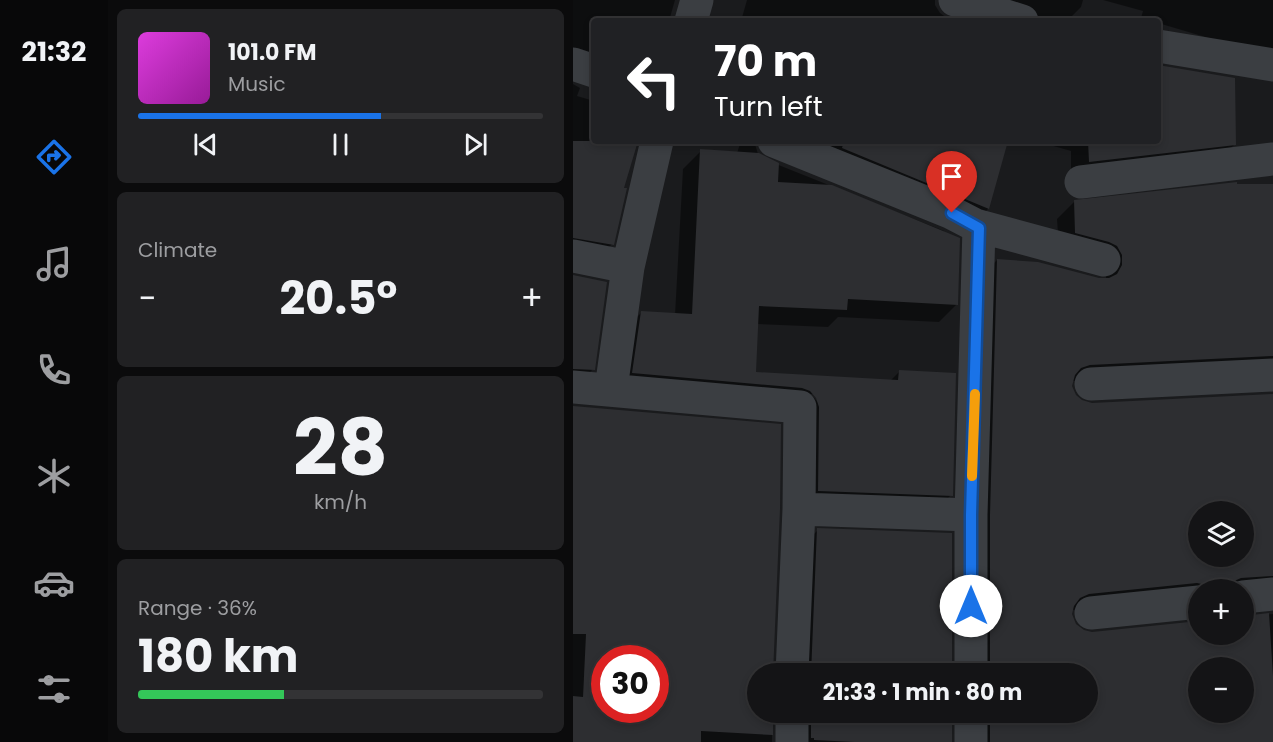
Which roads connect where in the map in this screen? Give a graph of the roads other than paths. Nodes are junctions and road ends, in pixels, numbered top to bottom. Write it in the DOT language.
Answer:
graph roads {
  1 [pos="697,0"];
  2 [pos="955,0"];
  3 [pos="692,18"];
  4 [pos="1012,18"];
  5 [pos="1161,46"];
  6 [pos="573,64"];
  7 [pos="1273,65"];
  8 [pos="591,70"];
  9 [pos="656,144"];
  10 [pos="781,144"];
  11 [pos="1273,159"];
  12 [pos="1081,182"];
  13 [pos="975,225"];
  14 [pos="573,256"];
  15 [pos="1104,260"];
  16 [pos="628,267"];
  17 [pos="1273,375"];
  18 [pos="1091,384"];
  19 [pos="573,387"];
  20 [pos="611,389"];
  21 [pos="799,509"];
  22 [pos="971,515"];
  23 [pos="1273,594"];
  24 [pos="1254,596"];
  25 [pos="1188,603"];
  26 [pos="1091,613"];
  27 [pos="792,663"];
  28 [pos="971,663"];
  29 [pos="792,723"];
  30 [pos="971,723"];
  31 [pos="792,742"];
  32 [pos="971,742"];
  1 -- 3 [label="street"];
  2 -- 4 [label="street"];
  5 -- 7 [label="street"];
  6 -- 8 [label="street"];
  9 -- 16 [label="street"];
  10 -- 13 [label="street"];
  11 -- 12 [label="street"];
  13 -- 15 [label="street"];
  13 -- 22 [label="street"];
  14 -- 16 [label="street"];
  16 -- 20 [label="street"];
  17 -- 18 [label="street"];
  19 -- 20 [label="street"];
  20 -- 21 [label="street"];
  21 -- 22 [label="street"];
  21 -- 27 [label="street"];
  22 -- 28 [label="street"];
  23 -- 24 [label="street"];
  25 -- 26 [label="street"];
  29 -- 31 [label="street"];
  30 -- 32 [label="street"];
}
